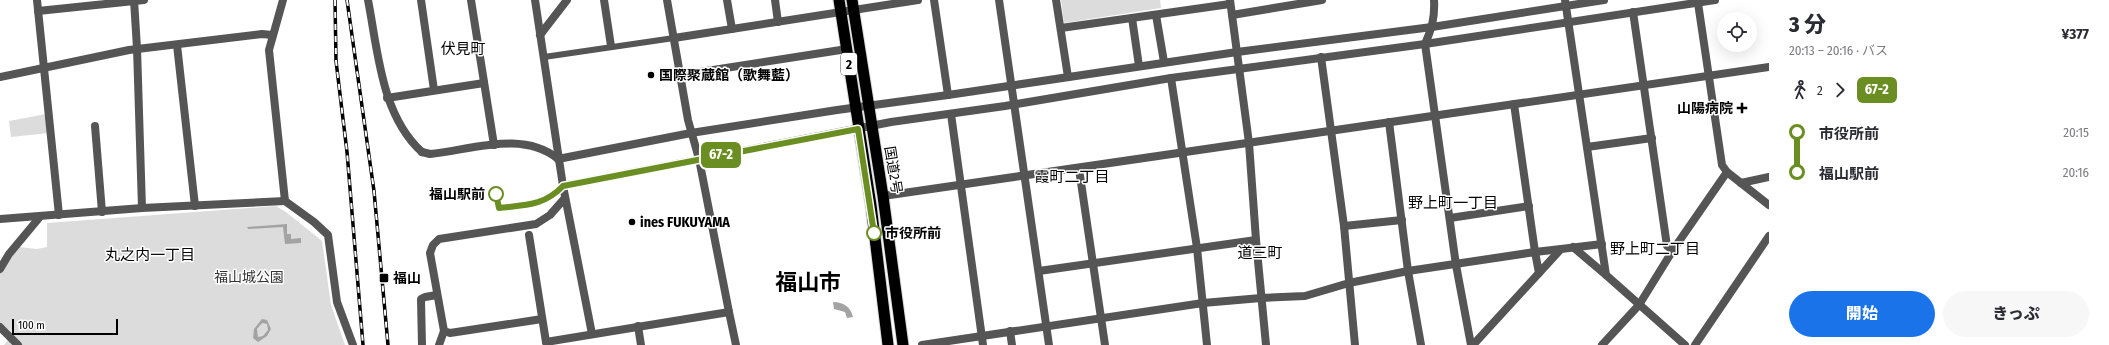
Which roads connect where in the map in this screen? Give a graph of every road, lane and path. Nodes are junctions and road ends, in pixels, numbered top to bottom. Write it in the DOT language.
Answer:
graph roads {
  1 [pos="37,0"];
  2 [pos="144,0"];
  3 [pos="283,0"];
  4 [pos="368,0"];
  5 [pos="421,0"];
  6 [pos="472,0"];
  7 [pos="535,0"];
  8 [pos="567,0"];
  9 [pos="604,0"];
  10 [pos="667,0"];
  11 [pos="727,0"];
  12 [pos="775,0"];
  13 [pos="839,0"];
  14 [pos="918,0"];
  15 [pos="934,0"];
  16 [pos="999,0"];
  17 [pos="1056,0"];
  18 [pos="1322,0"];
  19 [pos="1434,0"];
  20 [pos="1604,0"];
  21 [pos="1715,0"];
  22 [pos="134,1"];
  23 [pos="1230,2"];
  24 [pos="1566,3"];
  25 [pos="1698,3"];
  26 [pos="852,5"];
  27 [pos="38,11"];
  28 [pos="841,12"];
  29 [pos="1633,12"];
  30 [pos="1156,15"];
  31 [pos="1232,15"];
  32 [pos="1132,18"];
  33 [pos="778,22"];
  34 [pos="1569,23"];
  35 [pos="1432,27"];
  36 [pos="1061,28"];
  37 [pos="732,29"];
  38 [pos="272,35"];
  39 [pos="540,35"];
  40 [pos="674,38"];
  41 [pos="1424,44"];
  42 [pos="177,45"];
  43 [pos="611,46"];
  44 [pos="138,48"];
  45 [pos="847,49"];
  46 [pos="1237,52"];
  47 [pos="544,57"];
  48 [pos="1321,57"];
  49 [pos="1164,62"];
  50 [pos="1139,66"];
  51 [pos="45,67"];
  52 [pos="1769,67"];
  53 [pos="1240,69"];
  54 [pos="681,75"];
  55 [pos="1710,76"];
  56 [pos="0,77"];
  57 [pos="1068,77"];
  58 [pos="1171,78"];
  59 [pos="484,83"];
  60 [pos="1012,85"];
  61 [pos="1643,86"];
  62 [pos="434,90"];
  63 [pos="1579,94"];
  64 [pos="948,95"];
  65 [pos="387,98"];
  66 [pos="1016,104"];
  67 [pos="1514,104"];
  68 [pos="868,106"];
  69 [pos="855,108"];
  70 [pos="951,114"];
  71 [pos="1433,116"];
  72 [pos="1389,122"];
  73 [pos="95,126"];
  74 [pos="871,126"];
  75 [pos="858,129"];
  76 [pos="1331,131"];
  77 [pos="691,133"];
  78 [pos="1652,138"];
  79 [pos="1249,143"];
  80 [pos="494,145"];
  81 [pos="1587,147"];
  82 [pos="1182,154"];
  83 [pos="558,159"];
  84 [pos="699,159"];
  85 [pos="1079,169"];
  86 [pos="1726,172"];
  87 [pos="1025,176"];
  88 [pos="1769,177"];
  89 [pos="1741,183"];
  90 [pos="961,185"];
  91 [pos="563,186"];
  92 [pos="883,196"];
  93 [pos="566,198"];
  94 [pos="285,200"];
  95 [pos="1769,205"];
  96 [pos="195,206"];
  97 [pos="1529,206"];
  98 [pos="142,208"];
  99 [pos="102,212"];
  100 [pos="59,215"];
  101 [pos="39,218"];
  102 [pos="1450,218"];
  103 [pos="0,220"];
  104 [pos="1402,220"];
  105 [pos="1344,226"];
  106 [pos="529,235"];
  107 [pos="1769,236"];
  108 [pos="1256,240"];
  109 [pos="1602,244"];
  110 [pos="1573,246"];
  111 [pos="1197,248"];
  112 [pos="1561,249"];
  113 [pos="1673,250"];
  114 [pos="1535,252"];
  115 [pos="1094,262"];
  116 [pos="1456,265"];
  117 [pos="0,269"];
  118 [pos="1039,271"];
  119 [pos="1408,271"];
  120 [pos="1539,273"];
  121 [pos="1606,275"];
  122 [pos="1349,283"];
  123 [pos="437,295"];
  124 [pos="1262,298"];
  125 [pos="1203,303"];
  126 [pos="1639,305"];
  127 [pos="728,312"];
  128 [pos="1102,317"];
  129 [pos="542,319"];
  130 [pos="638,326"];
  131 [pos="1046,326"];
  132 [pos="0,327"];
  133 [pos="444,331"];
  134 [pos="1010,331"];
  135 [pos="592,334"];
  136 [pos="982,336"];
  137 [pos="546,343"];
  138 [pos="18,345"];
  139 [pos="353,345"];
  140 [pos="422,345"];
  141 [pos="439,345"];
  142 [pos="641,345"];
  143 [pos="736,345"];
  144 [pos="888,345"];
  145 [pos="903,345"];
  146 [pos="922,345"];
  147 [pos="983,345"];
  148 [pos="1012,345"];
  149 [pos="1049,345"];
  150 [pos="1105,345"];
  151 [pos="1207,345"];
  152 [pos="1266,345"];
  153 [pos="1355,345"];
  154 [pos="1421,345"];
  155 [pos="1472,345"];
  156 [pos="1602,345"];
  157 [pos="1685,345"];
  158 [pos="1694,345"];
  1 -- 27 [label="street"];
  2 -- 22 [label="street"];
  3 -- 38 [label="street"];
  4 -- 65 [label="street"];
  5 -- 62 [label="street"];
  6 -- 59 [label="street"];
  7 -- 39 [label="street"];
  8 -- 39 [label="street"];
  9 -- 43 [label="street"];
  10 -- 40 [label="street"];
  11 -- 37 [label="street"];
  12 -- 33 [label="street"];
  13 -- 28 [label="highway, 国道2号 / 2"];
  14 -- 26 [label="street"];
  15 -- 64 [label="street"];
  16 -- 60 [label="street"];
  17 -- 36 [label="street"];
  18 -- 31 [label="street"];
  19 -- 35 [label="street"];
  20 -- 24 [label="street"];
  21 -- 25 [label="street"];
  22 -- 27 [label="street"];
  22 -- 44 [label="street"];
  23 -- 30 [label="street"];
  23 -- 31 [label="street"];
  24 -- 34 [label="street"];
  24 -- 35 [label="street"];
  25 -- 29 [label="street"];
  25 -- 55 [label="street"];
  26 -- 28 [label="street"];
  26 -- 68 [label="highway, 国道2号 / 2"];
  27 -- 51 [label="street"];
  28 -- 33 [label="street"];
  28 -- 45 [label="highway, 国道2号 / 2"];
  29 -- 34 [label="street"];
  29 -- 61 [label="street"];
  30 -- 32 [label="street"];
  30 -- 49 [label="street"];
  31 -- 46 [label="street"];
  32 -- 36 [label="street"];
  32 -- 50 [label="street"];
  33 -- 37 [label="street"];
  34 -- 41 [label="street"];
  34 -- 63 [label="street"];
  35 -- 41 [label="street"];
  35 -- 46 [label="street"];
  36 -- 57 [label="street"];
  37 -- 40 [label="street"];
  38 -- 42 [label="street"];
  38 -- 94 [label="street"];
  39 -- 47 [label="street"];
  40 -- 43 [label="street"];
  40 -- 54 [label="street"];
  41 -- 48 [label="street"];
  41 -- 71 [label="street"];
  42 -- 44 [label="street"];
  42 -- 96 [label="street"];
  43 -- 47 [label="street"];
  44 -- 51 [label="street"];
  44 -- 98 [label="street"];
  45 -- 54 [label="street"];
  45 -- 69 [label="highway, 国道2号 / 2"];
  46 -- 49 [label="street"];
  46 -- 53 [label="street"];
  47 -- 83 [label="street"];
  48 -- 53 [label="street"];
  48 -- 76 [label="street"];
  49 -- 50 [label="street"];
  50 -- 57 [label="street"];
  51 -- 56 [label="street"];
  51 -- 100 [label="street"];
  52 -- 55 [label="street"];
  53 -- 58 [label="street"];
  53 -- 79 [label="street"];
  54 -- 77 [label="street"];
  55 -- 61 [label="street"];
  55 -- 86 [label="street"];
  57 -- 60 [label="street"];
  58 -- 66 [label="street"];
  58 -- 82 [label="street"];
  59 -- 62 [label="street"];
  59 -- 80 [label="street"];
  60 -- 64 [label="street"];
  60 -- 66 [label="street"];
  61 -- 63 [label="street"];
  61 -- 78 [label="street"];
  62 -- 65 [label="street"];
  63 -- 67 [label="street"];
  63 -- 81 [label="street"];
  64 -- 68 [label="street"];
  65 -- 80 [label="street"];
  66 -- 70 [label="street"];
  66 -- 87 [label="street"];
  67 -- 71 [label="street"];
  67 -- 97 [label="street"];
  68 -- 69 [label="street"];
  68 -- 74 [label="highway, 国道2号 / 2"];
  69 -- 75 [label="highway, 国道2号 / 2"];
  69 -- 77 [label="street"];
  70 -- 74 [label="street"];
  70 -- 90 [label="street"];
  71 -- 72 [label="street"];
  71 -- 102 [label="street"];
  72 -- 76 [label="street"];
  72 -- 104 [label="street"];
  73 -- 99 [label="street"];
  74 -- 75 [label="street"];
  74 -- 92 [label="highway, 国道2号 / 2"];
  75 -- 84 [label="street"];
  75 -- 144 [label="highway, 国道2号 / 2"];
  76 -- 79 [label="street"];
  76 -- 105 [label="street"];
  77 -- 83 [label="street"];
  77 -- 84 [label="street"];
  78 -- 81 [label="street"];
  78 -- 113 [label="street"];
  79 -- 82 [label="street"];
  79 -- 108 [label="street"];
  80 -- 83 [label="street"];
  81 -- 109 [label="street"];
  82 -- 85 [label="street"];
  82 -- 111 [label="street"];
  83 -- 91 [label="street"];
  84 -- 91 [label="street"];
  84 -- 127 [label="street"];
  85 -- 87 [label="street"];
  85 -- 115 [label="street"];
  86 -- 89 [label="street"];
  86 -- 113 [label="street"];
  87 -- 90 [label="street"];
  87 -- 118 [label="street"];
  88 -- 89 [label="street"];
  89 -- 95 [label="street"];
  90 -- 92 [label="street"];
  90 -- 136 [label="street"];
  91 -- 93 [label="street"];
  92 -- 145 [label="highway, 国道2号 / 2"];
  93 -- 123 [label="street"];
  93 -- 135 [label="street"];
  94 -- 96 [label="street"];
  94 -- 139 [label="street"];
  96 -- 98 [label="street"];
  97 -- 102 [label="street"];
  97 -- 114 [label="street"];
  98 -- 99 [label="street"];
  99 -- 100 [label="street"];
  100 -- 101 [label="street"];
  101 -- 103 [label="street"];
  101 -- 117 [label="street"];
  102 -- 116 [label="street"];
  104 -- 105 [label="street"];
  104 -- 119 [label="street"];
  105 -- 122 [label="street"];
  106 -- 129 [label="street"];
  107 -- 158 [label="street"];
  108 -- 111 [label="street"];
  108 -- 124 [label="street"];
  109 -- 110 [label="street"];
  109 -- 121 [label="street"];
  110 -- 112 [label="street"];
  110 -- 121 [label="street"];
  111 -- 115 [label="street"];
  111 -- 125 [label="street"];
  112 -- 114 [label="street"];
  112 -- 120 [label="street"];
  113 -- 126 [label="street"];
  114 -- 116 [label="street"];
  114 -- 120 [label="street"];
  115 -- 118 [label="street"];
  115 -- 128 [label="street"];
  116 -- 119 [label="street"];
  116 -- 155 [label="street"];
  118 -- 131 [label="street"];
  119 -- 122 [label="street"];
  119 -- 154 [label="street"];
  120 -- 155 [label="street"];
  121 -- 126 [label="street"];
  122 -- 124 [label="street"];
  122 -- 153 [label="street"];
  123 -- 133 [label="street"];
  123 -- 140 [label="street"];
  124 -- 125 [label="street"];
  124 -- 152 [label="street"];
  125 -- 128 [label="street"];
  125 -- 151 [label="street"];
  126 -- 156 [label="street"];
  126 -- 157 [label="street"];
  127 -- 130 [label="street"];
  127 -- 143 [label="street"];
  128 -- 131 [label="street"];
  128 -- 150 [label="street"];
  129 -- 133 [label="street"];
  129 -- 137 [label="street"];
  130 -- 135 [label="street"];
  130 -- 142 [label="street"];
  131 -- 134 [label="street"];
  131 -- 149 [label="street"];
  132 -- 138 [label="street"];
  133 -- 141 [label="street"];
  134 -- 136 [label="street"];
  134 -- 148 [label="street"];
  135 -- 137 [label="street"];
  136 -- 146 [label="street"];
  136 -- 147 [label="street"];
}
